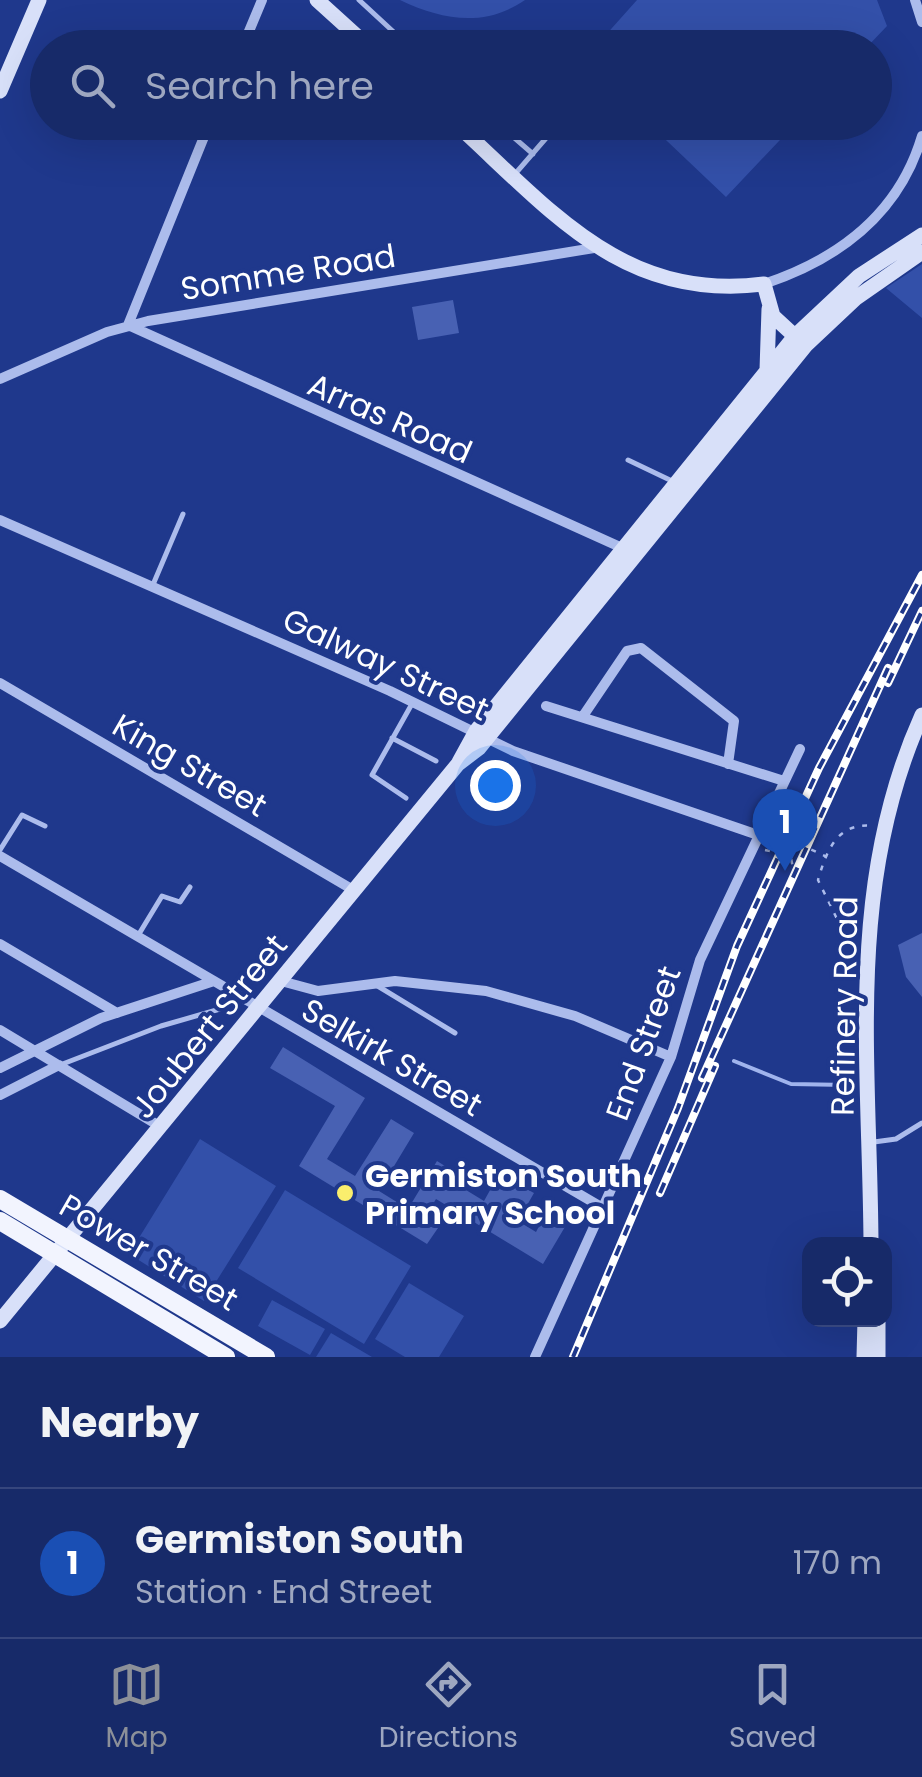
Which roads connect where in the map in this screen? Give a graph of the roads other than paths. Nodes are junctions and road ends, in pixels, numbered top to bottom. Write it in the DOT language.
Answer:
graph roads {
  1 [pos="38,0"];
  2 [pos="262,0"];
  3 [pos="318,0"];
  4 [pos="359,0"];
  5 [pos="916,0"];
  6 [pos="922,22"];
  7 [pos="250,30"];
  8 [pos="350,30"];
  9 [pos="392,30"];
  10 [pos="0,91"];
  11 [pos="922,136"];
  12 [pos="203,140"];
  13 [pos="474,140"];
  14 [pos="517,140"];
  15 [pos="545,140"];
  16 [pos="533,154"];
  17 [pos="513,176"];
  18 [pos="922,235"];
  19 [pos="594,248"];
  20 [pos="922,252"];
  21 [pos="764,284"];
  22 [pos="768,307"];
  23 [pos="128,326"];
  24 [pos="800,341"];
  25 [pos="767,370"];
  26 [pos="0,379"];
  27 [pos="628,460"];
  28 [pos="674,482"];
  29 [pos="183,514"];
  30 [pos="0,520"];
  31 [pos="628,551"];
  32 [pos="152,586"];
  33 [pos="0,683"];
  34 [pos="413,702"];
  35 [pos="546,706"];
  36 [pos="922,715"];
  37 [pos="582,716"];
  38 [pos="482,734"];
  39 [pos="392,738"];
  40 [pos="800,749"];
  41 [pos="436,760"];
  42 [pos="728,764"];
  43 [pos="784,781"];
  44 [pos="406,798"];
  45 [pos="44,826"];
  46 [pos="758,835"];
  47 [pos="0,853"];
  48 [pos="190,887"];
  49 [pos="355,891"];
  50 [pos="137,936"];
  51 [pos="0,944"];
  52 [pos="282,980"];
  53 [pos="214,981"];
  54 [pos="373,984"];
  55 [pos="227,1007"];
  56 [pos="258,1008"];
  57 [pos="117,1013"];
  58 [pos="0,1030"];
  59 [pos="454,1032"];
  60 [pos="32,1049"];
  61 [pos="671,1057"];
  62 [pos="59,1065"];
  63 [pos="0,1068"];
  64 [pos="0,1095"];
  65 [pos="922,1124"];
  66 [pos="162,1126"];
  67 [pos="870,1143"];
  68 [pos="0,1200"];
  69 [pos="603,1208"];
  70 [pos="0,1220"];
  71 [pos="871,1237"];
  72 [pos="62,1247"];
  73 [pos="0,1321"];
  74 [pos="872,1327"];
  75 [pos="874,1327"];
  76 [pos="876,1327"];
  77 [pos="226,1357"];
  78 [pos="266,1357"];
  79 [pos="536,1357"];
  80 [pos="864,1357"];
  81 [pos="878,1357"];
  82 [pos="891,1357"];
  1 -- 10 [label="main road"];
  2 -- 7 [label="street"];
  3 -- 8 [label="main road"];
  4 -- 9 [label="lane"];
  5 -- 6 [label="street"];
  11 -- 21 [label="street"];
  12 -- 23 [label="street"];
  13 -- 17 [label="main road"];
  14 -- 16 [label="lane"];
  15 -- 16 [label="lane"];
  16 -- 17 [label="lane"];
  17 -- 19 [label="main road"];
  18 -- 24 [label="main road"];
  19 -- 21 [label="main road"];
  19 -- 23 [label="street, Somme Road"];
  20 -- 24 [label="main road"];
  21 -- 22 [label="main road"];
  22 -- 24 [label="main road"];
  22 -- 25 [label="main road"];
  23 -- 26 [label="street, Somme Road"];
  23 -- 31 [label="street, Arras Road"];
  24 -- 25 [label="main road, Joubert Street"];
  24 -- 31 [label="main road, Joubert Street"];
  25 -- 28 [label="main road, Joubert Street"];
  27 -- 28 [label="lane"];
  28 -- 31 [label="main road, Joubert Street"];
  29 -- 32 [label="lane"];
  30 -- 32 [label="street, Galway Street"];
  31 -- 38 [label="main road, Joubert Street"];
  32 -- 34 [label="street, Galway Street"];
  33 -- 49 [label="street, King Street"];
  34 -- 38 [label="street, Galway Street"];
  34 -- 39 [label="lane"];
  35 -- 37 [label="street"];
  36 -- 67 [label="main road, Refinery Road"];
  37 -- 42 [label="street"];
  37 -- 42 [label="street"];
  38 -- 46 [label="street, Galway Street"];
  38 -- 49 [label="main road, Joubert Street"];
  39 -- 41 [label="lane"];
  39 -- 44 [label="lane"];
  40 -- 43 [label="street, End Street"];
  42 -- 43 [label="street"];
  43 -- 46 [label="street, End Street"];
  45 -- 47 [label="lane"];
  46 -- 61 [label="street, End Street"];
  47 -- 50 [label="street, Selkirk Street"];
  48 -- 50 [label="lane"];
  49 -- 52 [label="main road, Joubert Street"];
  50 -- 53 [label="street, Selkirk Street"];
  51 -- 57 [label="street"];
  52 -- 54 [label="street"];
  52 -- 56 [label="main road, Joubert Street"];
  53 -- 56 [label="street, Selkirk Street"];
  53 -- 57 [label="street"];
  54 -- 59 [label="lane"];
  54 -- 61 [label="street"];
  55 -- 62 [label="lane"];
  56 -- 66 [label="main road, Joubert Street"];
  56 -- 69 [label="street, Selkirk Street"];
  57 -- 60 [label="street"];
  58 -- 60 [label="street"];
  60 -- 62 [label="street"];
  60 -- 63 [label="street"];
  61 -- 69 [label="street, End Street"];
  62 -- 64 [label="street"];
  62 -- 66 [label="street"];
  65 -- 67 [label="lane"];
  66 -- 72 [label="main road, Joubert Street"];
  67 -- 71 [label="main road, Refinery Road"];
  68 -- 72 [label="main road, Power Street"];
  69 -- 79 [label="street, End Street"];
  70 -- 72 [label="main road, Power Street"];
  72 -- 73 [label="main road, Joubert Street"];
  72 -- 77 [label="main road, Power Street"];
  72 -- 78 [label="main road, Power Street"];
  74 -- 80 [label="main road"];
  75 -- 81 [label="main road"];
  76 -- 82 [label="main road"];
}
